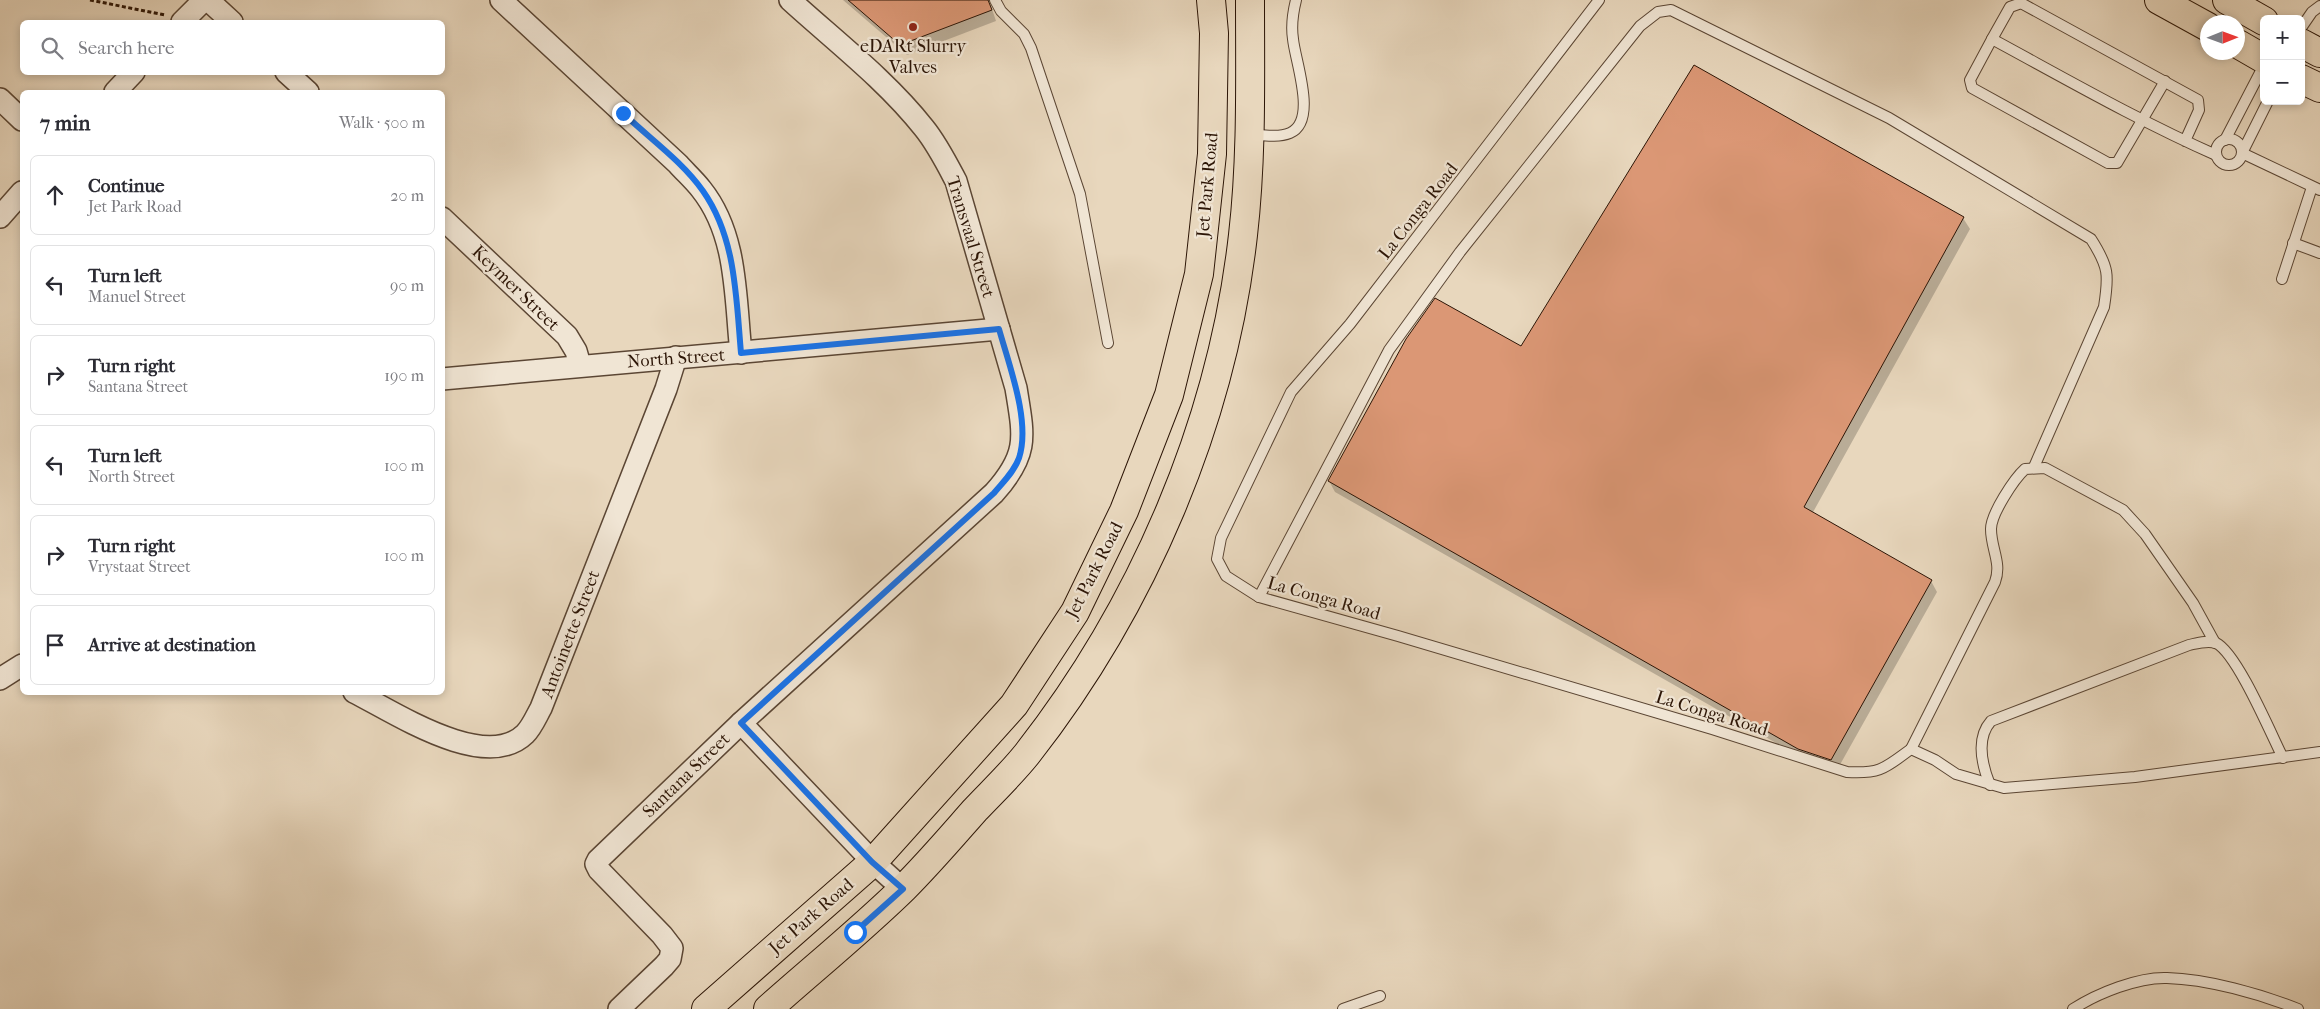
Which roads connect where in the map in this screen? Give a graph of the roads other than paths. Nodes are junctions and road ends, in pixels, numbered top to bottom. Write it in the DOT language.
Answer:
graph roads {
  1 [pos="204,0"];
  2 [pos="208,0"];
  3 [pos="501,0"];
  4 [pos="790,0"];
  5 [pos="995,0"];
  6 [pos="1211,0"];
  7 [pos="1250,0"];
  8 [pos="1296,0"];
  9 [pos="1599,0"];
  10 [pos="2159,0"];
  11 [pos="2227,0"];
  12 [pos="2320,6"];
  13 [pos="2260,19"];
  14 [pos="184,20"];
  15 [pos="230,20"];
  16 [pos="2305,22"];
  17 [pos="2200,23"];
  18 [pos="1992,39"];
  19 [pos="2305,44"];
  20 [pos="2245,48"];
  21 [pos="2320,53"];
  22 [pos="2260,57"];
  23 [pos="2260,73"];
  24 [pos="131,75"];
  25 [pos="289,75"];
  26 [pos="2165,81"];
  27 [pos="2305,81"];
  28 [pos="2320,88"];
  29 [pos="117,90"];
  30 [pos="306,90"];
  31 [pos="0,99"];
  32 [pos="2266,105"];
  33 [pos="20,118"];
  34 [pos="2142,120"];
  35 [pos="1250,134"];
  36 [pos="2225,140"];
  37 [pos="2184,141"];
  38 [pos="2242,153"];
  39 [pos="2216,155"];
  40 [pos="2316,189"];
  41 [pos="20,194"];
  42 [pos="0,217"];
  43 [pos="445,221"];
  44 [pos="2294,243"];
  45 [pos="2320,253"];
  46 [pos="2282,279"];
  47 [pos="999,329"];
  48 [pos="1108,343"];
  49 [pos="741,353"];
  50 [pos="676,357"];
  51 [pos="580,365"];
  52 [pos="445,379"];
  53 [pos="2034,467"];
  54 [pos="1259,598"];
  55 [pos="2215,642"];
  56 [pos="20,666"];
  57 [pos="0,679"];
  58 [pos="360,695"];
  59 [pos="741,723"];
  60 [pos="1911,749"];
  61 [pos="2320,752"];
  62 [pos="2283,758"];
  63 [pos="1990,785"];
  64 [pos="872,862"];
  65 [pos="903,889"];
  66 [pos="1380,996"];
  67 [pos="619,1009"];
  68 [pos="706,1009"];
  69 [pos="768,1009"];
  70 [pos="1342,1009"];
  71 [pos="2073,1009"];
  72 [pos="2298,1009"];
  1 -- 14 [label="street"];
  2 -- 15 [label="street"];
  3 -- 49 [label="street"];
  4 -- 47 [label="street, Transvaal Street"];
  5 -- 48 [label="lane"];
  6 -- 64 [label="main road, Jet Park Road"];
  7 -- 35 [label="main road"];
  8 -- 35 [label="lane"];
  9 -- 54 [label="lane, La Conga Road"];
  10 -- 17 [label="main road"];
  11 -- 13 [label="main road"];
  12 -- 16 [label="lane"];
  18 -- 26 [label="lane"];
  18 -- 34 [label="lane"];
  18 -- 34 [label="lane"];
  19 -- 21 [label="main road"];
  20 -- 22 [label="main road"];
  23 -- 36 [label="lane"];
  24 -- 29 [label="street"];
  25 -- 30 [label="street"];
  26 -- 34 [label="lane"];
  26 -- 37 [label="lane"];
  27 -- 28 [label="main road"];
  31 -- 33 [label="street"];
  32 -- 38 [label="lane"];
  34 -- 37 [label="lane"];
  35 -- 65 [label="main road"];
  36 -- 38 [label="lane"];
  36 -- 39 [label="lane"];
  37 -- 39 [label="lane"];
  38 -- 39 [label="lane"];
  38 -- 40 [label="lane"];
  40 -- 44 [label="lane"];
  41 -- 42 [label="street"];
  43 -- 51 [label="street, Keymer Street"];
  44 -- 45 [label="lane"];
  44 -- 46 [label="lane"];
  47 -- 49 [label="street, North Street"];
  47 -- 59 [label="street, Santana Street"];
  49 -- 50 [label="street, North Street"];
  50 -- 51 [label="street, North Street"];
  50 -- 58 [label="street, Antoinette Street"];
  51 -- 52 [label="street, North Street"];
  53 -- 54 [label="lane"];
  53 -- 55 [label="lane"];
  53 -- 60 [label="lane"];
  54 -- 60 [label="lane, La Conga Road"];
  55 -- 62 [label="lane"];
  55 -- 63 [label="lane"];
  56 -- 57 [label="street"];
  59 -- 64 [label="street"];
  59 -- 67 [label="street, Santana Street"];
  60 -- 63 [label="lane"];
  61 -- 62 [label="lane"];
  62 -- 63 [label="lane"];
  64 -- 65 [label="street"];
  64 -- 68 [label="main road, Jet Park Road"];
  65 -- 69 [label="main road"];
  66 -- 70 [label="lane"];
  71 -- 72 [label="lane"];
}
